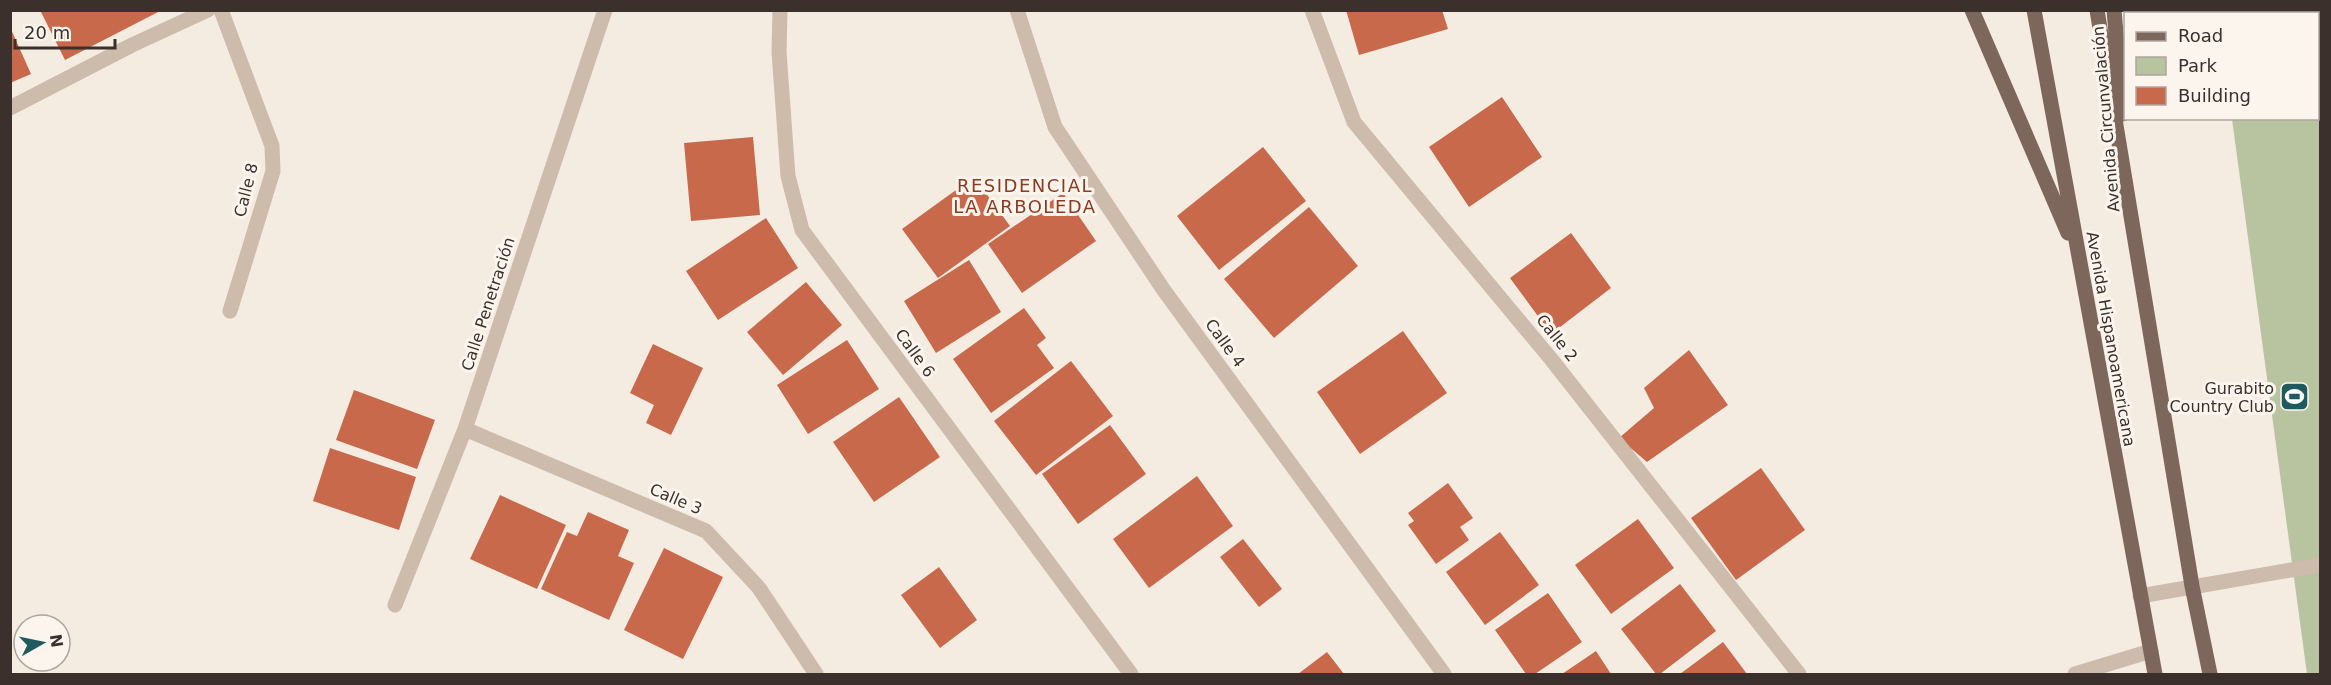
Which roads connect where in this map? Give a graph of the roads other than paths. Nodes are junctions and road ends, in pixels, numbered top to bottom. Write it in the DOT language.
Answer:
graph roads {
  1 [pos="208,10"];
  2 [pos="221,10"];
  3 [pos="605,10"];
  4 [pos="780,10"];
  5 [pos="1017,10"];
  6 [pos="1312,10"];
  7 [pos="1972,10"];
  8 [pos="2034,10"];
  9 [pos="2097,10"];
  10 [pos="2114,10"];
  11 [pos="10,108"];
  12 [pos="2133,225"];
  13 [pos="2078,258"];
  14 [pos="230,311"];
  15 [pos="465,429"];
  16 [pos="2320,565"];
  17 [pos="2192,586"];
  18 [pos="2140,596"];
  19 [pos="395,605"];
  20 [pos="2151,651"];
  21 [pos="816,675"];
  22 [pos="1131,675"];
  23 [pos="1444,675"];
  24 [pos="1799,675"];
  25 [pos="2075,675"];
  26 [pos="2155,675"];
  27 [pos="2210,675"];
  1 -- 11 [label="street"];
  2 -- 14 [label="street, Calle 8"];
  3 -- 15 [label="street, Calle Penetración"];
  4 -- 22 [label="street, Calle 6"];
  5 -- 23 [label="street, Calle 4"];
  6 -- 24 [label="street, Calle 2"];
  7 -- 13 [label="main road"];
  8 -- 13 [label="main road, Avenida Hispanoamericana"];
  9 -- 12 [label="main road"];
  10 -- 12 [label="main road, Avenida Circunvalación"];
  12 -- 17 [label="main road"];
  13 -- 18 [label="main road, Avenida Hispanoamericana"];
  15 -- 19 [label="street, Calle Penetración"];
  15 -- 21 [label="street, Calle 3"];
  16 -- 17 [label="street"];
  17 -- 18 [label="street"];
  17 -- 27 [label="main road"];
  18 -- 20 [label="main road, Avenida Hispanoamericana"];
  20 -- 25 [label="street"];
  20 -- 26 [label="main road, Avenida Hispanoamericana"];
}
